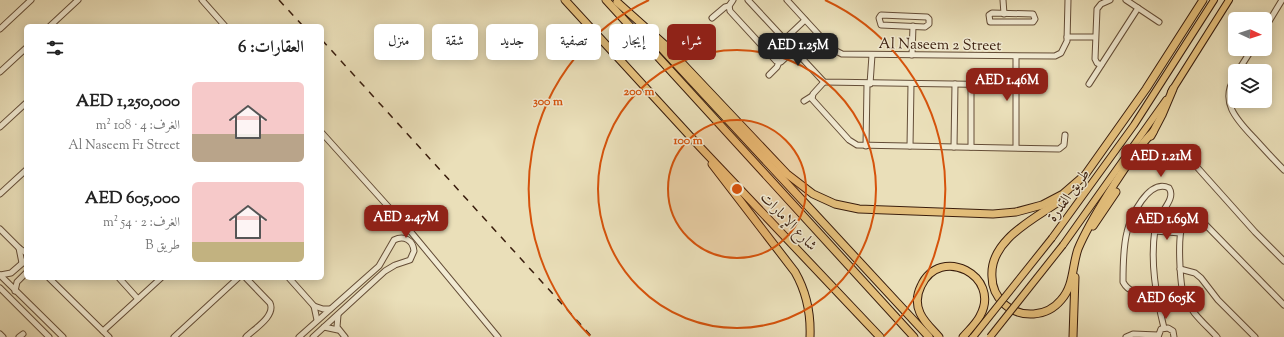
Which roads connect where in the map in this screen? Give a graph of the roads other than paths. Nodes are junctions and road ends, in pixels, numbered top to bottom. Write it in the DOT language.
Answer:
graph roads {
  1 [pos="31,0"];
  2 [pos="78,0"];
  3 [pos="202,0"];
  4 [pos="565,0"];
  5 [pos="606,0"];
  6 [pos="733,0"];
  7 [pos="748,0"];
  8 [pos="787,0"];
  9 [pos="1003,0"];
  10 [pos="1068,0"];
  11 [pos="1110,0"];
  12 [pos="1126,0"];
  13 [pos="1203,0"];
  14 [pos="1214,0"];
  15 [pos="1229,0"];
  16 [pos="1282,0"];
  17 [pos="616,1"];
  18 [pos="729,6"];
  19 [pos="1138,8"];
  20 [pos="1004,14"];
  21 [pos="1272,16"];
  22 [pos="712,18"];
  23 [pos="805,20"];
  24 [pos="1159,22"];
  25 [pos="52,24"];
  26 [pos="223,24"];
  27 [pos="913,26"];
  28 [pos="0,29"];
  29 [pos="1067,37"];
  30 [pos="1095,38"];
  31 [pos="785,39"];
  32 [pos="24,50"];
  33 [pos="794,50"];
  34 [pos="872,55"];
  35 [pos="912,55"];
  36 [pos="1016,57"];
  37 [pos="779,62"];
  38 [pos="1101,65"];
  39 [pos="0,72"];
  40 [pos="769,75"];
  41 [pos="824,82"];
  42 [pos="869,84"];
  43 [pos="911,84"];
  44 [pos="955,84"];
  45 [pos="1089,84"];
  46 [pos="971,85"];
  47 [pos="1016,85"];
  48 [pos="1173,89"];
  49 [pos="812,96"];
  50 [pos="804,101"];
  51 [pos="24,105"];
  52 [pos="1233,108"];
  53 [pos="1131,111"];
  54 [pos="0,127"];
  55 [pos="1153,132"];
  56 [pos="324,135"];
  57 [pos="1065,135"];
  58 [pos="866,146"];
  59 [pos="910,146"];
  60 [pos="700,147"];
  61 [pos="954,147"];
  62 [pos="971,147"];
  63 [pos="1016,147"];
  64 [pos="1185,150"];
  65 [pos="1284,170"];
  66 [pos="22,174"];
  67 [pos="24,176"];
  68 [pos="0,194"];
  69 [pos="0,229"];
  70 [pos="1155,231"];
  71 [pos="1180,233"];
  72 [pos="19,248"];
  73 [pos="24,252"];
  74 [pos="1284,261"];
  75 [pos="24,262"];
  76 [pos="1180,269"];
  77 [pos="0,275"];
  78 [pos="23,278"];
  79 [pos="51,280"];
  80 [pos="121,280"];
  81 [pos="160,280"];
  82 [pos="236,280"];
  83 [pos="248,280"];
  84 [pos="291,280"];
  85 [pos="0,288"];
  86 [pos="15,291"];
  87 [pos="1156,293"];
  88 [pos="138,299"];
  89 [pos="1284,305"];
  90 [pos="314,306"];
  91 [pos="330,309"];
  92 [pos="338,315"];
  93 [pos="317,320"];
  94 [pos="324,327"];
  95 [pos="1164,328"];
  96 [pos="338,330"];
  97 [pos="103,332"];
  98 [pos="0,334"];
  99 [pos="964,335"];
  100 [pos="1158,336"];
  101 [pos="3,337"];
  102 [pos="49,337"];
  103 [pos="63,337"];
  104 [pos="109,337"];
  105 [pos="174,337"];
  106 [pos="246,337"];
  107 [pos="300,337"];
  108 [pos="314,337"];
  109 [pos="345,337"];
  110 [pos="498,337"];
  111 [pos="810,337"];
  112 [pos="880,337"];
  113 [pos="914,337"];
  114 [pos="929,337"];
  115 [pos="939,337"];
  116 [pos="973,337"];
  117 [pos="990,337"];
  118 [pos="1073,337"];
  119 [pos="1126,337"];
  120 [pos="1174,337"];
  121 [pos="1217,337"];
  122 [pos="1255,337"];
  1 -- 28 [label="street"];
  2 -- 25 [label="street"];
  3 -- 26 [label="street"];
  4 -- 60 [label="highway, شارع الإمارات"];
  5 -- 113 [label="highway, شارع الإمارات"];
  6 -- 18 [label="street"];
  7 -- 31 [label="street"];
  8 -- 23 [label="street, Al Naseem 2 Street"];
  9 -- 20 [label="street"];
  10 -- 29 [label="street, Al Naseem 2 Street"];
  11 -- 30 [label="street"];
  12 -- 19 [label="street"];
  13 -- 53 [label="highway"];
  14 -- 116 [label="main road, طريق القدرة, bridge"];
  15 -- 48 [label="main road, طريق القدرة"];
  16 -- 21 [label="street"];
  17 -- 53 [label="highway"];
  17 -- 114 [label="highway"];
  18 -- 22 [label="street"];
  18 -- 37 [label="street"];
  19 -- 24 [label="street"];
  19 -- 38 [label="street"];
  20 -- 20 [label="street"];
  23 -- 31 [label="street"];
  23 -- 34 [label="street, Al Naseem 2 Street"];
  27 -- 27 [label="street"];
  27 -- 35 [label="street"];
  29 -- 30 [label="street"];
  29 -- 36 [label="street, Al Naseem 2 Street"];
  30 -- 38 [label="street"];
  31 -- 33 [label="street"];
  32 -- 39 [label="street"];
  33 -- 37 [label="street"];
  33 -- 41 [label="street"];
  34 -- 35 [label="street, Al Naseem 2 Street"];
  34 -- 42 [label="street"];
  35 -- 36 [label="street, Al Naseem 2 Street"];
  36 -- 47 [label="street"];
  37 -- 40 [label="street"];
  38 -- 45 [label="street"];
  41 -- 42 [label="street"];
  41 -- 49 [label="street"];
  42 -- 43 [label="street"];
  42 -- 58 [label="street"];
  43 -- 44 [label="street"];
  43 -- 59 [label="street"];
  44 -- 46 [label="street"];
  44 -- 61 [label="street"];
  46 -- 47 [label="street"];
  46 -- 62 [label="street"];
  47 -- 63 [label="street"];
  48 -- 55 [label="highway"];
  48 -- 117 [label="main road, طريق القدرة, bridge"];
  49 -- 50 [label="street"];
  49 -- 58 [label="street"];
  51 -- 54 [label="street"];
  52 -- 65 [label="street"];
  53 -- 55 [label="highway"];
  55 -- 118 [label="highway"];
  56 -- 110 [label="street"];
  57 -- 63 [label="street"];
  58 -- 59 [label="street"];
  59 -- 61 [label="street"];
  60 -- 111 [label="highway"];
  60 -- 112 [label="highway, شارع الإمارات"];
  61 -- 62 [label="street"];
  62 -- 63 [label="street"];
  64 -- 74 [label="street"];
  66 -- 67 [label="street"];
  66 -- 68 [label="street"];
  69 -- 72 [label="street"];
  70 -- 71 [label="street"];
  70 -- 87 [label="street"];
  70 -- 87 [label="street"];
  71 -- 76 [label="street"];
  71 -- 89 [label="street"];
  72 -- 73 [label="street"];
  72 -- 75 [label="street"];
  75 -- 77 [label="street"];
  76 -- 121 [label="street"];
  76 -- 122 [label="street"];
  77 -- 86 [label="street"];
  78 -- 86 [label="street"];
  79 -- 97 [label="street"];
  80 -- 88 [label="street"];
  81 -- 88 [label="street"];
  82 -- 105 [label="street"];
  83 -- 106 [label="street"];
  84 -- 90 [label="street"];
  85 -- 102 [label="street"];
  86 -- 103 [label="street"];
  87 -- 95 [label="street"];
  88 -- 97 [label="street"];
  90 -- 91 [label="street"];
  90 -- 93 [label="street"];
  91 -- 92 [label="street"];
  91 -- 93 [label="street"];
  92 -- 94 [label="street"];
  92 -- 96 [label="street"];
  93 -- 107 [label="street"];
  94 -- 96 [label="street"];
  94 -- 108 [label="street"];
  95 -- 100 [label="street"];
  95 -- 120 [label="street"];
  96 -- 109 [label="street"];
  97 -- 104 [label="street"];
  98 -- 101 [label="street"];
  99 -- 115 [label="highway"];
  100 -- 119 [label="street"];
}
